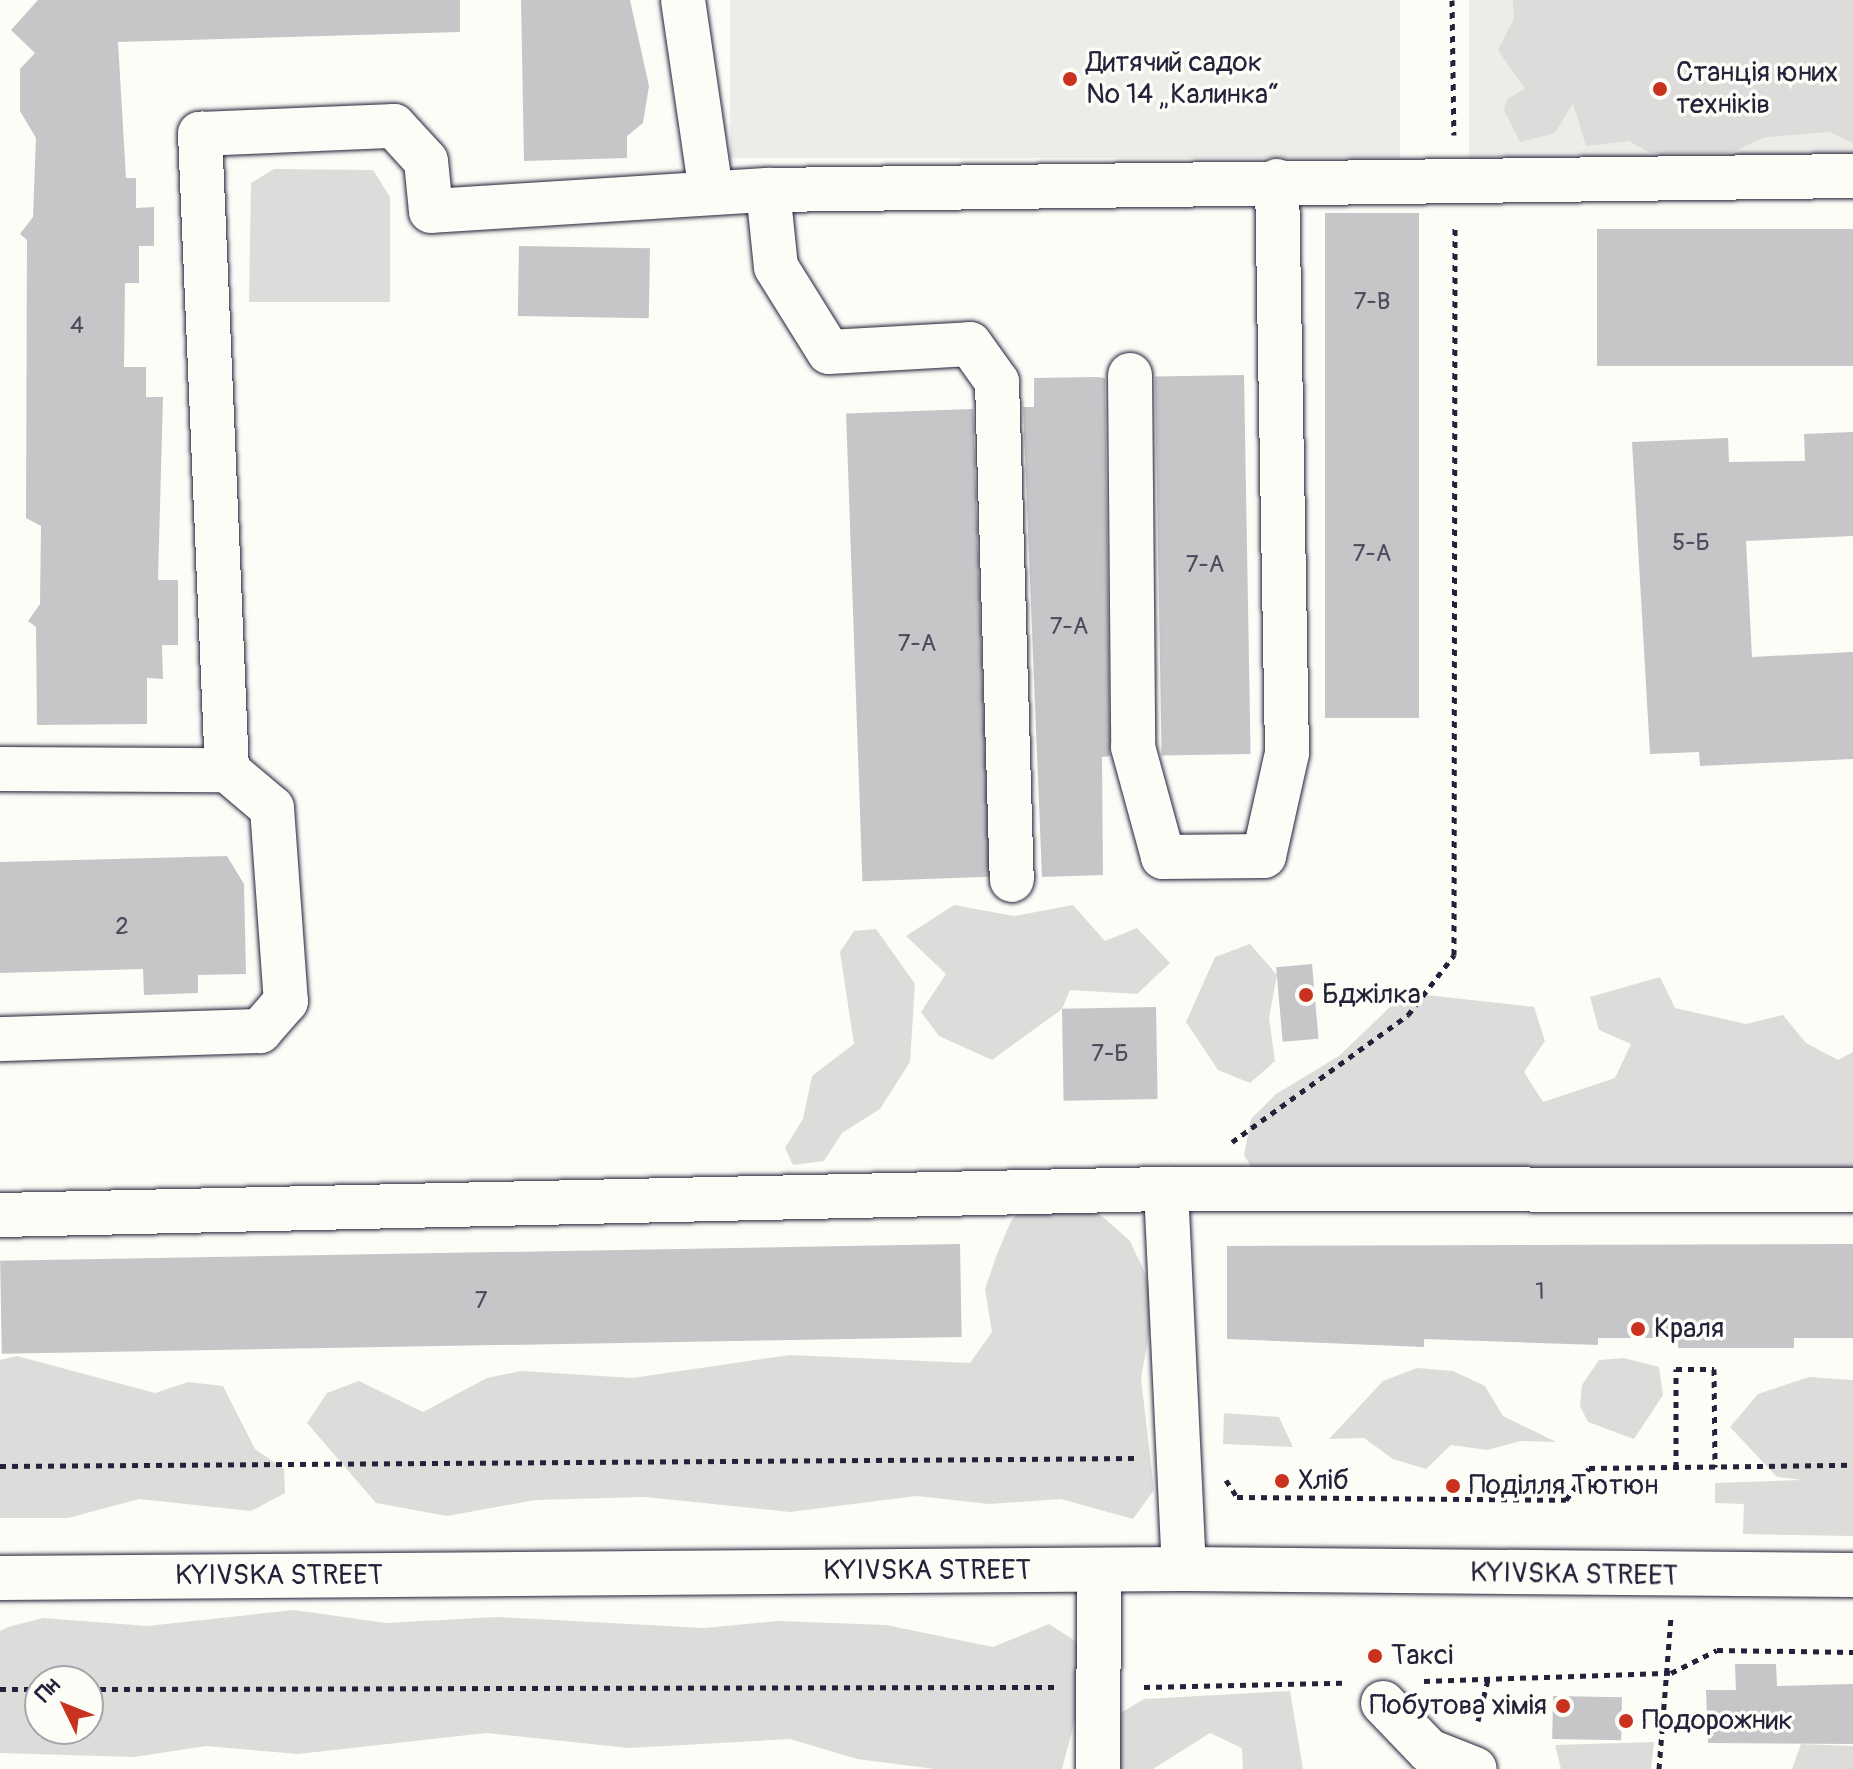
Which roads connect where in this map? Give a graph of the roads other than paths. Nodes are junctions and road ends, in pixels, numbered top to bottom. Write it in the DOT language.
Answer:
graph roads {
  1 [pos="683,0"];
  2 [pos="1853,176"];
  3 [pos="1277,181"];
  4 [pos="768,190"];
  5 [pos="711,192"];
  6 [pos="1130,375"];
  7 [pos="0,769"];
  8 [pos="227,770"];
  9 [pos="1012,880"];
  10 [pos="0,1039"];
  11 [pos="1166,1189"];
  12 [pos="1853,1190"];
  13 [pos="0,1215"];
  14 [pos="1184,1569"];
  15 [pos="1099,1570"];
  16 [pos="1853,1575"];
  17 [pos="0,1578"];
  18 [pos="1380,1689"];
  19 [pos="1098,1769"];
  20 [pos="1475,1769"];
  1 -- 5 [label="main road"];
  2 -- 3 [label="main road"];
  3 -- 4 [label="main road"];
  3 -- 6 [label="main road"];
  4 -- 5 [label="main road"];
  4 -- 9 [label="main road"];
  5 -- 8 [label="main road"];
  7 -- 8 [label="main road"];
  8 -- 10 [label="main road"];
  11 -- 12 [label="main road"];
  11 -- 13 [label="main road"];
  11 -- 14 [label="main road"];
  14 -- 15 [label="main road, KYIVSKA STREET"];
  14 -- 16 [label="main road, KYIVSKA STREET"];
  15 -- 17 [label="main road, KYIVSKA STREET"];
  15 -- 19 [label="main road"];
  18 -- 20 [label="main road"];
}
